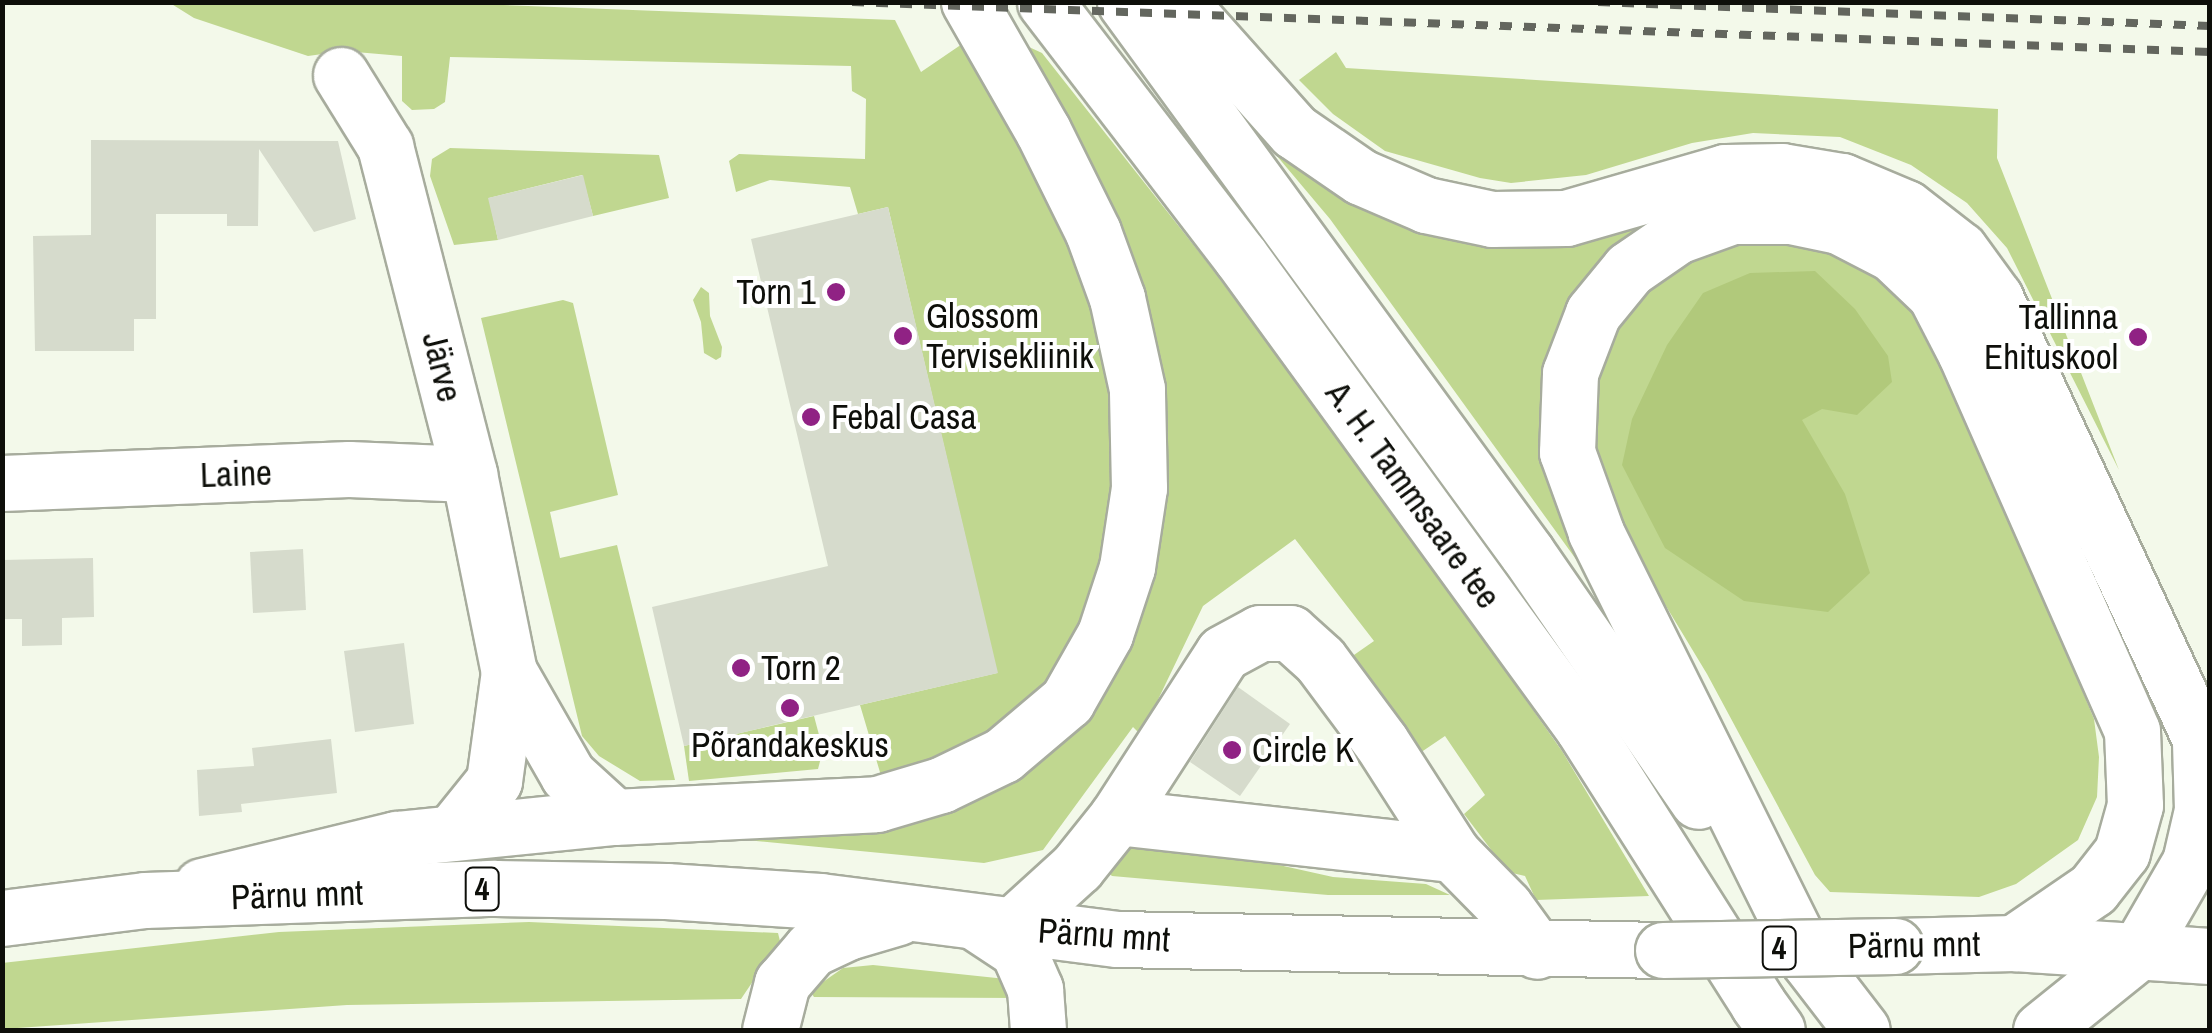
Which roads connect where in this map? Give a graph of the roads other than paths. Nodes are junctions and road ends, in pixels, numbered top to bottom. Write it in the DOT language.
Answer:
graph roads {
  1 [pos="969,2"];
  2 [pos="1045,2"];
  3 [pos="1125,2"];
  4 [pos="1179,2"];
  5 [pos="341,74"];
  6 [pos="468,474"];
  7 [pos="2,483"];
  8 [pos="509,672"];
  9 [pos="2205,751"];
  10 [pos="614,817"];
  11 [pos="1118,817"];
  12 [pos="452,834"];
  13 [pos="1453,854"];
  14 [pos="145,900"];
  15 [pos="916,912"];
  16 [pos="2,918"];
  17 [pos="993,926"];
  18 [pos="2014,943"];
  19 [pos="1537,951"];
  20 [pos="2138,952"];
  21 [pos="2210,956"];
  22 [pos="1808,960"];
  23 [pos="1767,1017"];
  24 [pos="770,1030"];
  25 [pos="1038,1030"];
  26 [pos="1862,1030"];
  27 [pos="2041,1030"];
  1 -- 10 [label="main road"];
  2 -- 23 [label="main road, A. H. Tammsaare tee"];
  3 -- 22 [label="main road, A. H. Tammsaare tee"];
  4 -- 9 [label="main road"];
  5 -- 6 [label="main road, Järve"];
  6 -- 7 [label="main road, Laine"];
  6 -- 8 [label="main road, Järve"];
  8 -- 10 [label="main road, Järve"];
  8 -- 12 [label="main road, Järve"];
  9 -- 20 [label="main road"];
  10 -- 12 [label="main road"];
  11 -- 13 [label="main road"];
  11 -- 13 [label="main road"];
  11 -- 17 [label="main road"];
  12 -- 14 [label="main road"];
  13 -- 19 [label="main road"];
  14 -- 15 [label="main road, Pärnu mnt / 4"];
  14 -- 16 [label="main road, Pärnu mnt / 4"];
  15 -- 17 [label="main road, Pärnu mnt / 4"];
  15 -- 24 [label="main road"];
  17 -- 19 [label="main road, Pärnu mnt / 4"];
  17 -- 25 [label="main road"];
  18 -- 19 [label="main road, Pärnu mnt / 4, bridge"];
  18 -- 20 [label="main road, Pärnu mnt / 4"];
  18 -- 22 [label="main road"];
  20 -- 21 [label="main road, Pärnu mnt / 4"];
  20 -- 27 [label="main road"];
  22 -- 26 [label="main road"];
}
